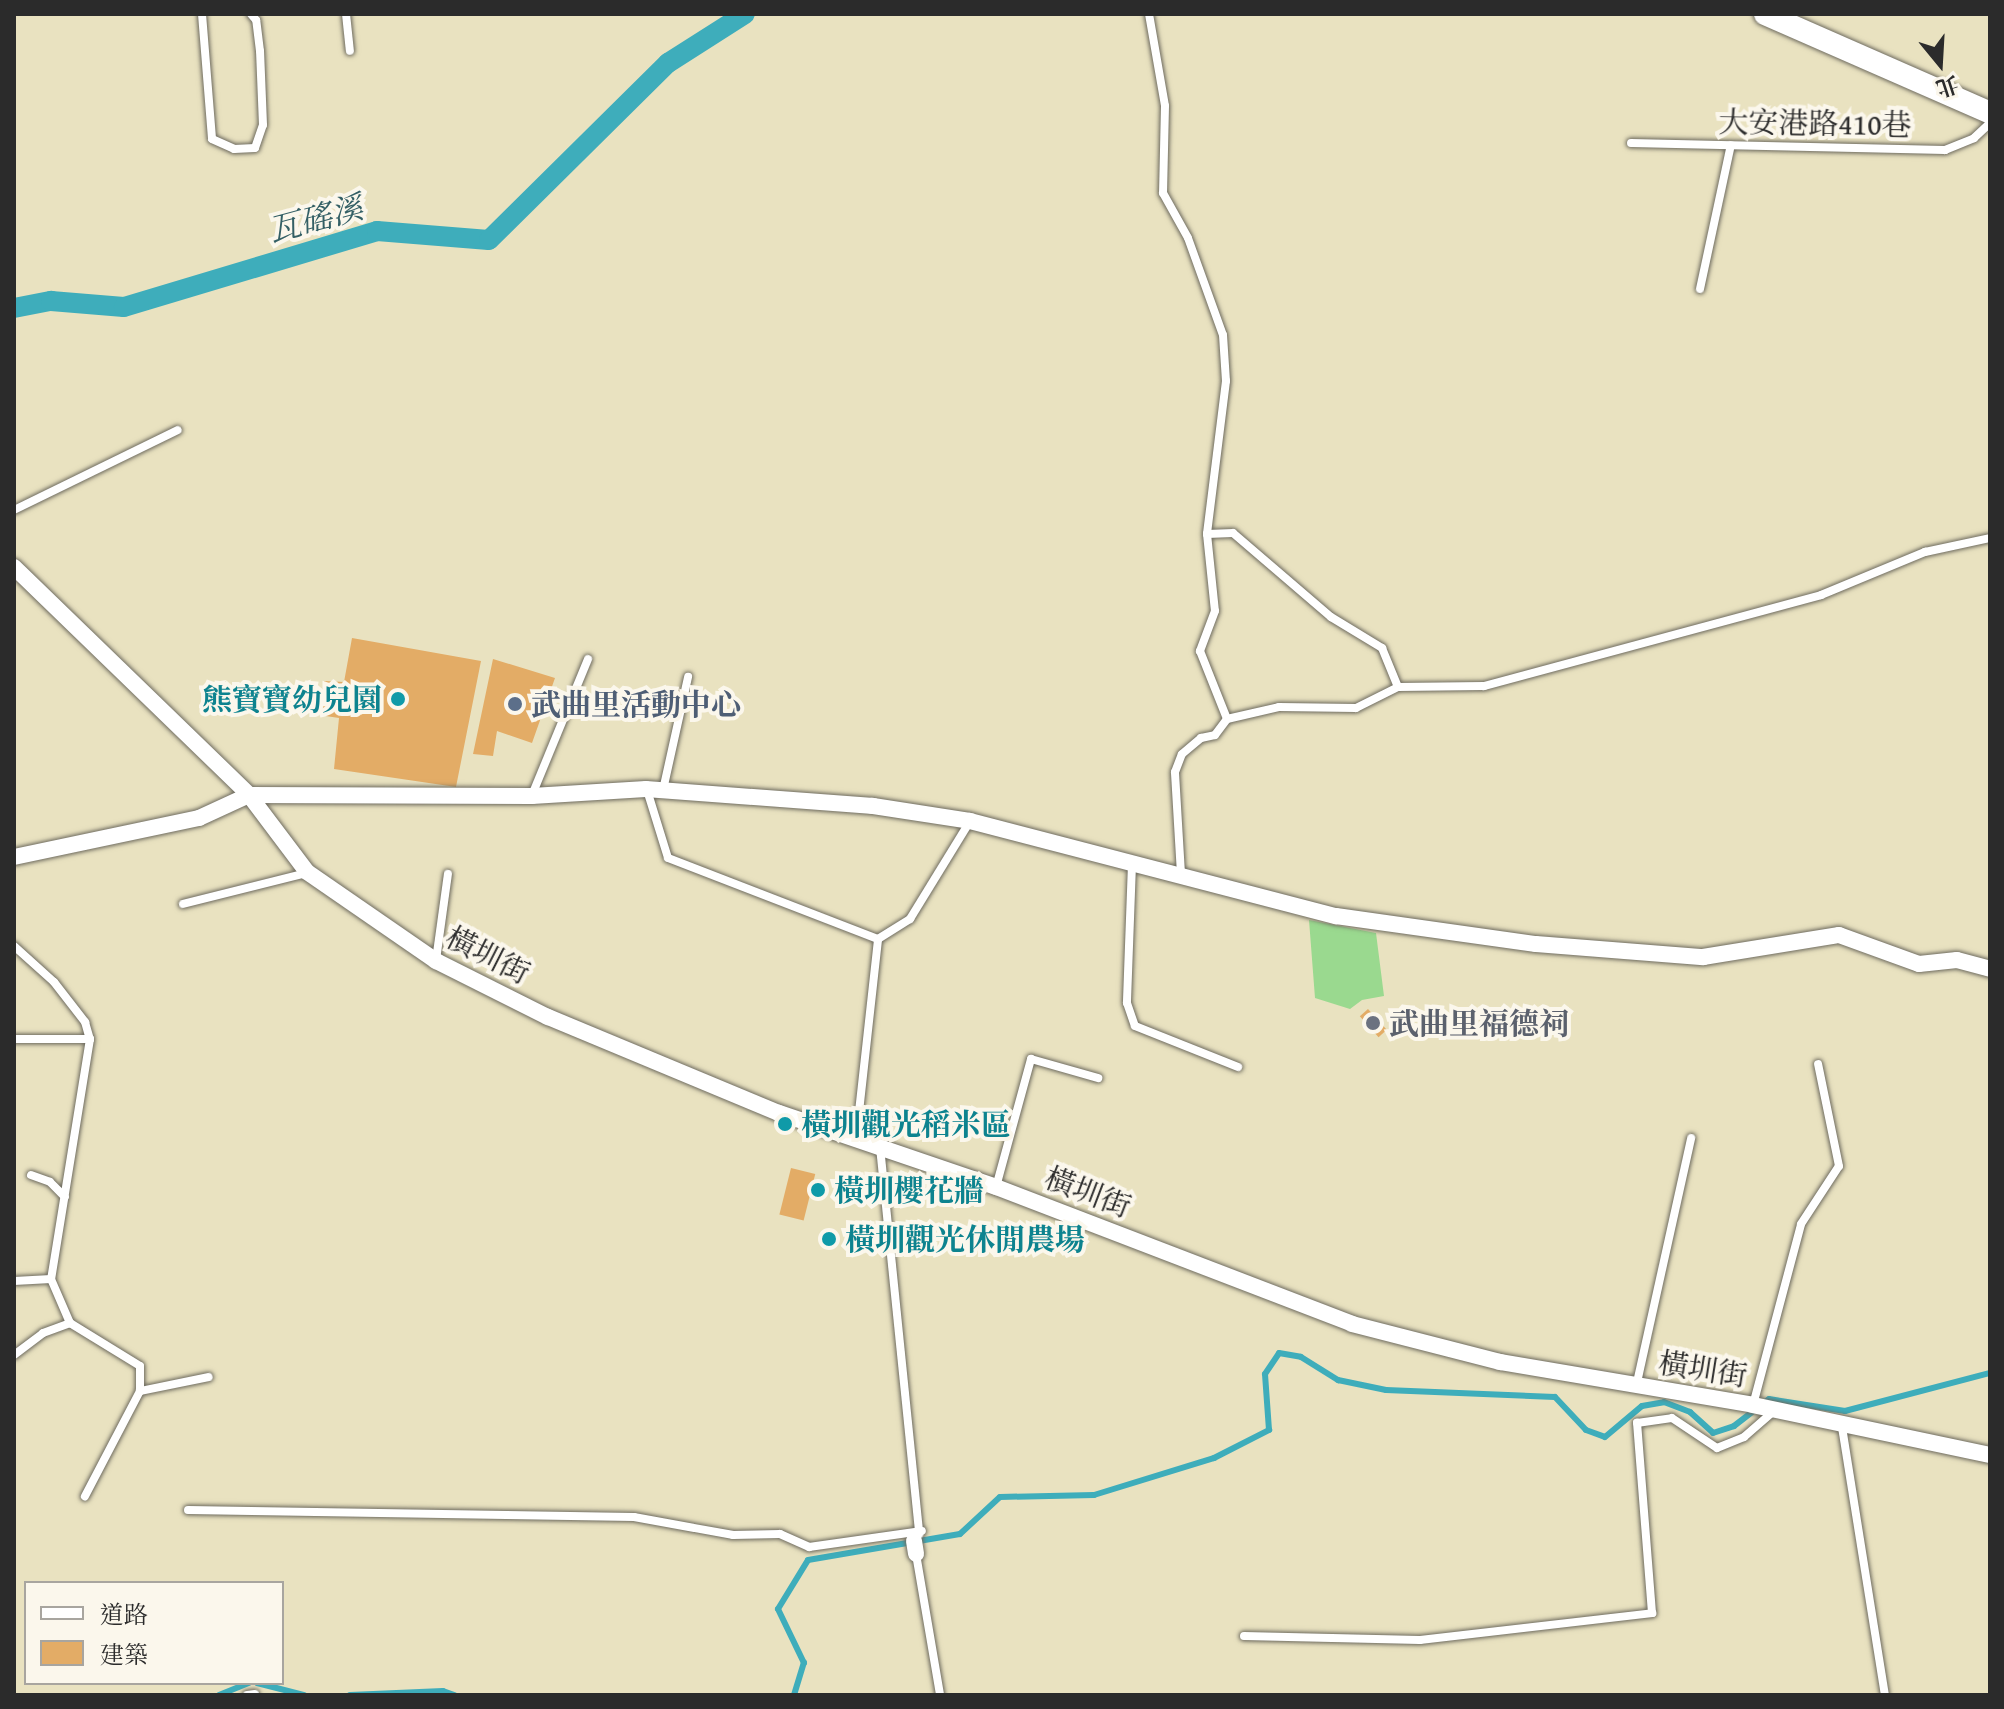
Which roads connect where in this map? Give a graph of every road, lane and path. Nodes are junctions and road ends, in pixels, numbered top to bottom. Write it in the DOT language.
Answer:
graph roads {
  1 [pos="202,14"];
  2 [pos="251,14"];
  3 [pos="346,14"];
  4 [pos="1149,14"];
  5 [pos="1765,14"];
  6 [pos="350,51"];
  7 [pos="1990,113"];
  8 [pos="1990,123"];
  9 [pos="1631,143"];
  10 [pos="1731,145"];
  11 [pos="1700,289"];
  12 [pos="178,430"];
  13 [pos="14,510"];
  14 [pos="1207,534"];
  15 [pos="1990,538"];
  16 [pos="14,567"];
  17 [pos="588,659"];
  18 [pos="688,677"];
  19 [pos="1398,687"];
  20 [pos="1227,719"];
  21 [pos="655,790"];
  22 [pos="249,795"];
  23 [pos="532,796"];
  24 [pos="970,821"];
  25 [pos="14,857"];
  26 [pos="1132,863"];
  27 [pos="307,872"];
  28 [pos="448,874"];
  29 [pos="1181,874"];
  30 [pos="183,904"];
  31 [pos="878,939"];
  32 [pos="14,946"];
  33 [pos="436,961"];
  34 [pos="1990,969"];
  35 [pos="14,1039"];
  36 [pos="90,1039"];
  37 [pos="1818,1064"];
  38 [pos="1238,1067"];
  39 [pos="1098,1078"];
  40 [pos="1691,1138"];
  41 [pos="856,1139"];
  42 [pos="880,1147"];
  43 [pos="31,1175"];
  44 [pos="996,1187"];
  45 [pos="65,1197"];
  46 [pos="51,1279"];
  47 [pos="14,1281"];
  48 [pos="70,1323"];
  49 [pos="14,1355"];
  50 [pos="209,1377"];
  51 [pos="1636,1387"];
  52 [pos="140,1391"];
  53 [pos="1753,1405"];
  54 [pos="1774,1411"];
  55 [pos="1842,1427"];
  56 [pos="1990,1455"];
  57 [pos="85,1496"];
  58 [pos="188,1510"];
  59 [pos="917,1542"];
  60 [pos="1244,1636"];
  61 [pos="940,1695"];
  62 [pos="1885,1695"];
  1 -- 2 [label="lane"];
  3 -- 6 [label="lane"];
  4 -- 14 [label="lane"];
  5 -- 7 [label="main road"];
  8 -- 10 [label="lane, 大安港路410巷"];
  9 -- 10 [label="lane, 大安港路410巷"];
  10 -- 11 [label="lane"];
  12 -- 13 [label="lane"];
  14 -- 19 [label="lane"];
  14 -- 20 [label="lane"];
  15 -- 19 [label="lane"];
  16 -- 22 [label="street, 橫圳街"];
  17 -- 23 [label="lane"];
  18 -- 21 [label="lane"];
  19 -- 20 [label="lane"];
  20 -- 29 [label="lane"];
  21 -- 23 [label="street"];
  21 -- 24 [label="street"];
  21 -- 31 [label="lane"];
  22 -- 23 [label="street"];
  22 -- 25 [label="street"];
  22 -- 27 [label="street, 橫圳街"];
  24 -- 26 [label="street"];
  24 -- 31 [label="lane"];
  26 -- 29 [label="street"];
  26 -- 38 [label="lane"];
  27 -- 30 [label="lane"];
  27 -- 33 [label="street, 橫圳街"];
  28 -- 33 [label="lane"];
  29 -- 34 [label="street"];
  31 -- 41 [label="lane"];
  32 -- 36 [label="lane"];
  33 -- 41 [label="street, 橫圳街"];
  35 -- 36 [label="lane"];
  36 -- 45 [label="lane"];
  37 -- 53 [label="lane"];
  39 -- 44 [label="lane"];
  40 -- 51 [label="lane"];
  41 -- 42 [label="street, 橫圳街"];
  42 -- 44 [label="street, 橫圳街"];
  42 -- 59 [label="lane"];
  43 -- 45 [label="lane"];
  44 -- 51 [label="street, 橫圳街"];
  45 -- 46 [label="lane"];
  46 -- 47 [label="lane"];
  46 -- 48 [label="lane"];
  48 -- 49 [label="lane"];
  48 -- 52 [label="lane"];
  50 -- 52 [label="lane"];
  51 -- 53 [label="street, 橫圳街"];
  52 -- 57 [label="lane"];
  53 -- 54 [label="street, 橫圳街"];
  54 -- 55 [label="street, 橫圳街"];
  54 -- 60 [label="lane"];
  55 -- 56 [label="street, 橫圳街"];
  55 -- 62 [label="lane"];
  58 -- 59 [label="lane"];
  59 -- 61 [label="lane"];
}
